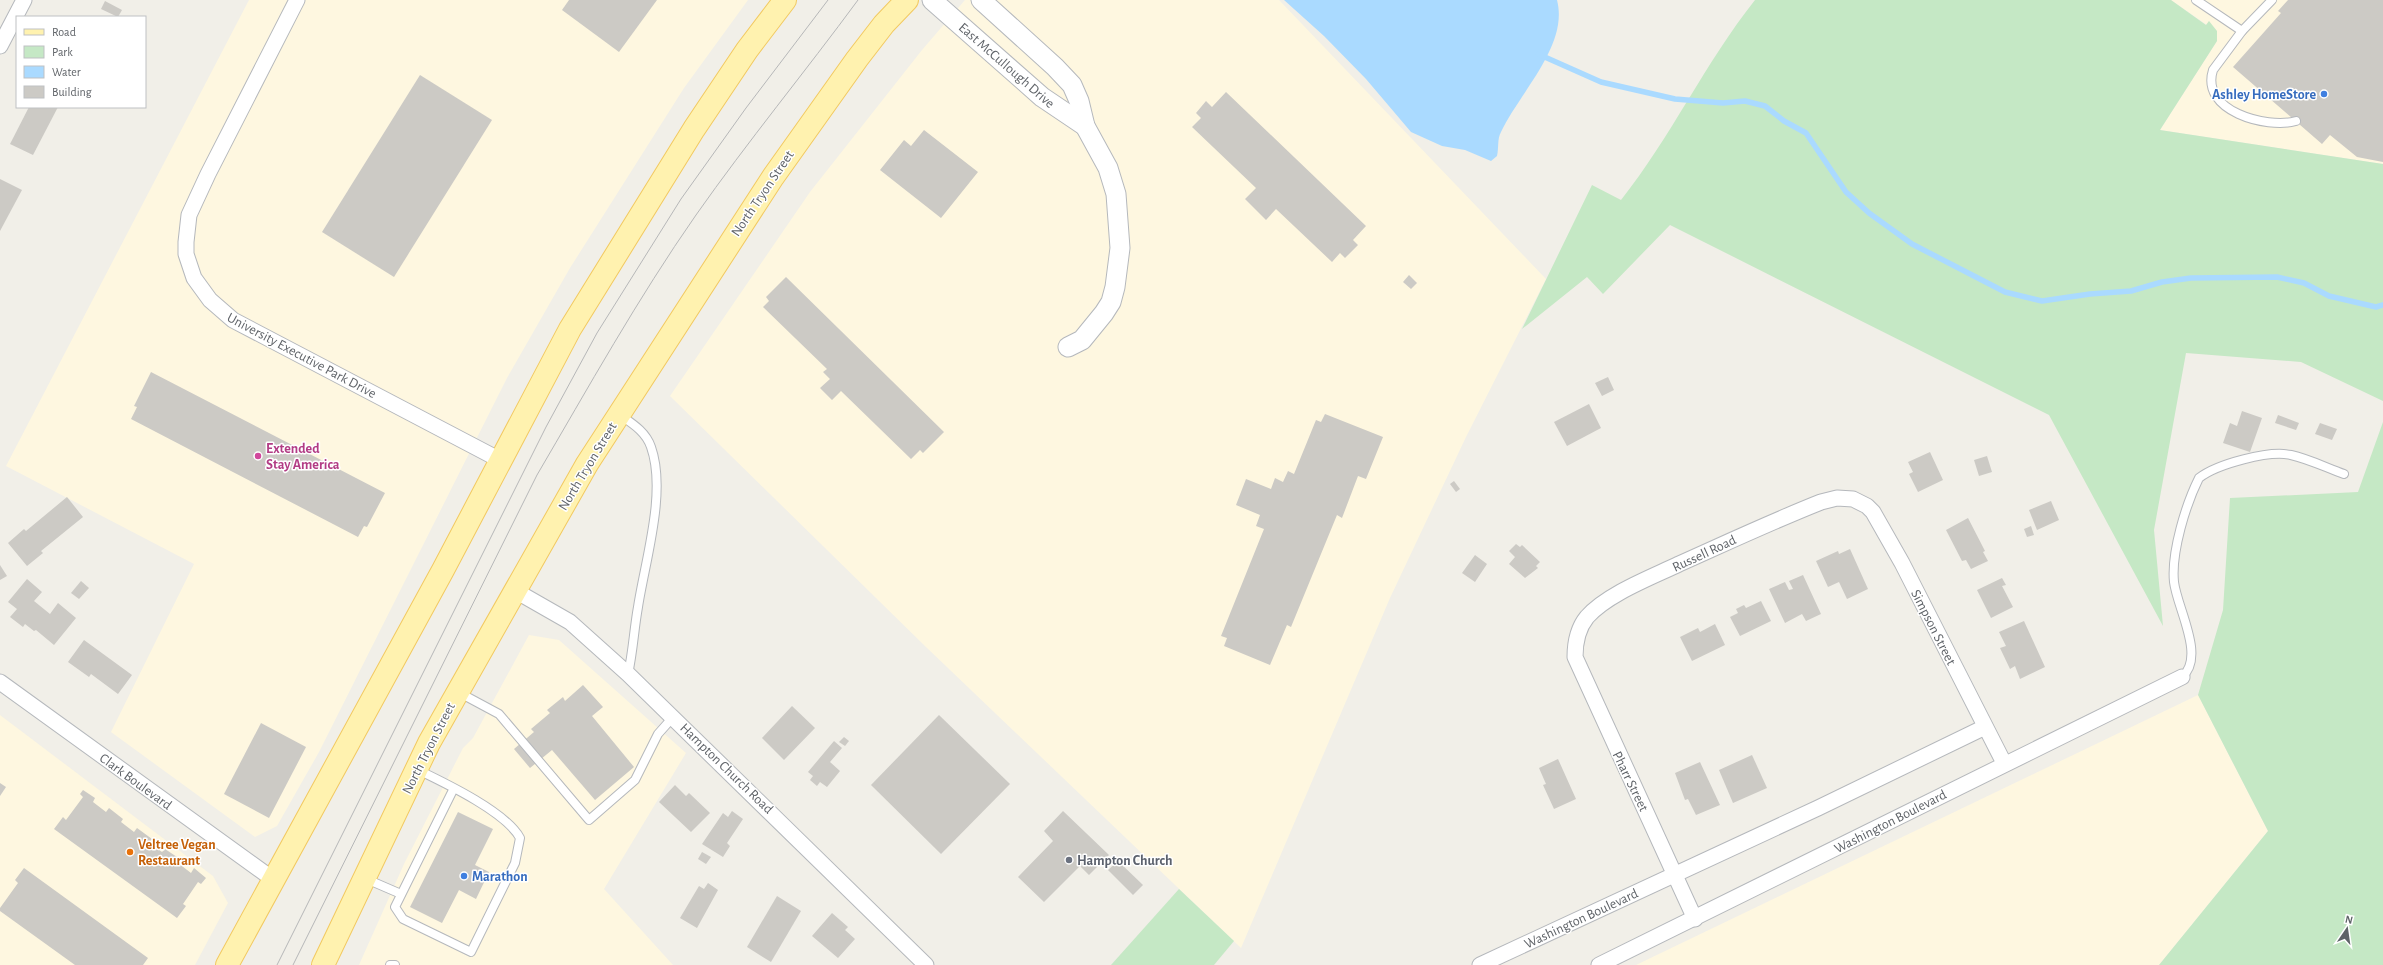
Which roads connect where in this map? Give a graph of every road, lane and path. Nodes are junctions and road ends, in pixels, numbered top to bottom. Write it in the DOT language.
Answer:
graph roads {
  1 [pos="24,0"];
  2 [pos="297,0"];
  3 [pos="785,0"];
  4 [pos="907,0"];
  5 [pos="932,0"];
  6 [pos="981,0"];
  7 [pos="2196,0"];
  8 [pos="2272,0"];
  9 [pos="5,23"];
  10 [pos="2242,31"];
  11 [pos="0,46"];
  12 [pos="2296,121"];
  13 [pos="1085,126"];
  14 [pos="1068,347"];
  15 [pos="619,414"];
  16 [pos="500,460"];
  17 [pos="2344,474"];
  18 [pos="1853,499"];
  19 [pos="514,590"];
  20 [pos="1576,640"];
  21 [pos="628,674"];
  22 [pos="2182,677"];
  23 [pos="0,682"];
  24 [pos="458,691"];
  25 [pos="674,716"];
  26 [pos="1985,727"];
  27 [pos="2004,764"];
  28 [pos="416,769"];
  29 [pos="454,788"];
  30 [pos="1675,874"];
  31 [pos="364,878"];
  32 [pos="274,880"];
  33 [pos="401,894"];
  34 [pos="1695,919"];
  35 [pos="227,965"];
  36 [pos="323,965"];
  37 [pos="390,965"];
  38 [pos="395,965"];
  39 [pos="926,965"];
  40 [pos="1480,965"];
  41 [pos="1599,965"];
  1 -- 9 [label="street"];
  2 -- 16 [label="street, University Executive Park Drive"];
  3 -- 16 [label="main road"];
  4 -- 15 [label="main road, North Tryon Street"];
  5 -- 13 [label="street, East McCullough Drive"];
  6 -- 13 [label="street, East McCullough Drive"];
  7 -- 10 [label="lane"];
  8 -- 10 [label="lane"];
  9 -- 11 [label="street"];
  10 -- 12 [label="lane"];
  13 -- 14 [label="street, East McCullough Drive"];
  15 -- 19 [label="main road, North Tryon Street"];
  15 -- 21 [label="lane"];
  16 -- 32 [label="main road"];
  17 -- 22 [label="lane"];
  18 -- 20 [label="street, Russell Road"];
  18 -- 26 [label="street, Simpson Street"];
  19 -- 21 [label="street, Hampton Church Road"];
  19 -- 24 [label="main road, North Tryon Street"];
  20 -- 30 [label="street, Pharr Street"];
  21 -- 25 [label="street, Hampton Church Road"];
  22 -- 27 [label="street, Washington Boulevard"];
  23 -- 32 [label="street, Clark Boulevard"];
  24 -- 25 [label="lane"];
  24 -- 28 [label="main road, North Tryon Street"];
  25 -- 39 [label="street, Hampton Church Road"];
  26 -- 27 [label="street, Simpson Street"];
  26 -- 30 [label="street, Washington Boulevard"];
  27 -- 34 [label="street, Washington Boulevard"];
  28 -- 29 [label="lane"];
  28 -- 31 [label="main road, North Tryon Street"];
  29 -- 33 [label="lane"];
  29 -- 33 [label="lane"];
  30 -- 34 [label="street, Pharr Street"];
  30 -- 40 [label="street, Washington Boulevard"];
  31 -- 33 [label="lane"];
  31 -- 36 [label="main road, North Tryon Street"];
  32 -- 35 [label="main road"];
  34 -- 41 [label="street, Washington Boulevard"];
  37 -- 38 [label="lane"];
}
